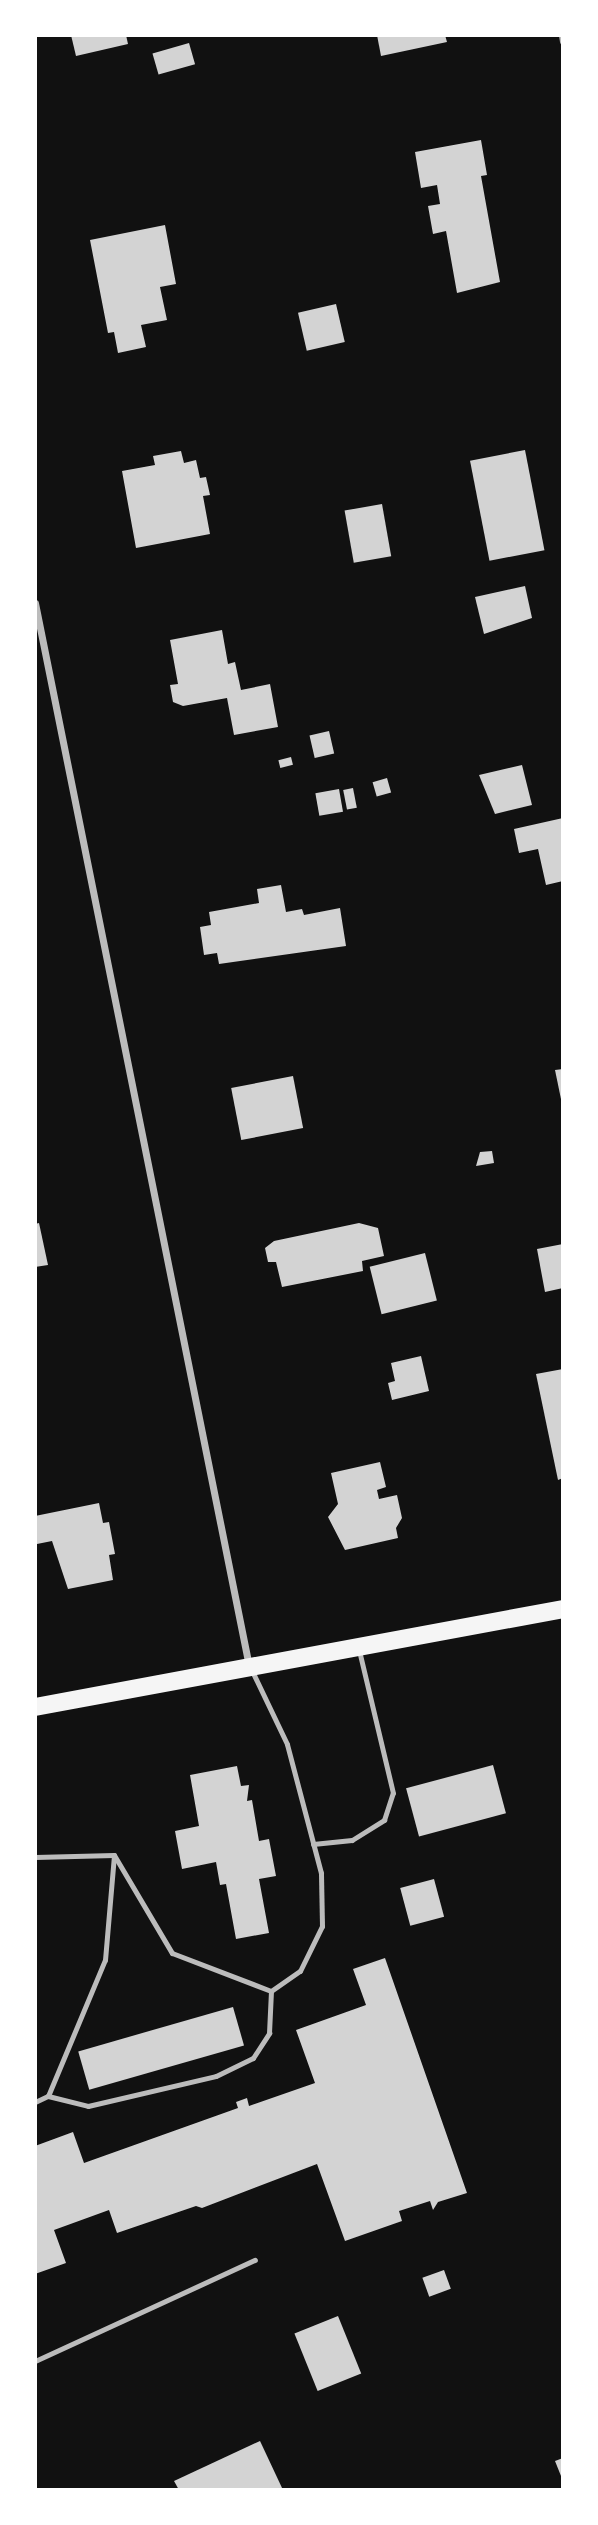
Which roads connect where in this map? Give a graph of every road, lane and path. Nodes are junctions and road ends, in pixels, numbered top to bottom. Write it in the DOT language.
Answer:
graph roads {
  1 [pos="562,35"];
  2 [pos="563,41"];
  3 [pos="35,603"];
  4 [pos="563,1609"];
  5 [pos="358,1647"];
  6 [pos="250,1667"];
  7 [pos="35,1707"];
  8 [pos="313,1844"];
  9 [pos="114,1855"];
  10 [pos="35,1857"];
  11 [pos="271,1990"];
  12 [pos="48,2096"];
  13 [pos="35,2102"];
  14 [pos="255,2260"];
  15 [pos="35,2361"];
  1 -- 2 [label="street"];
  3 -- 6 [label="street"];
  4 -- 5 [label="main road"];
  5 -- 6 [label="main road"];
  5 -- 8 [label="lane"];
  6 -- 7 [label="main road"];
  6 -- 8 [label="lane"];
  8 -- 11 [label="lane"];
  9 -- 10 [label="lane"];
  9 -- 11 [label="lane"];
  9 -- 12 [label="lane"];
  11 -- 12 [label="lane"];
  12 -- 13 [label="lane"];
  14 -- 15 [label="lane"];
}
